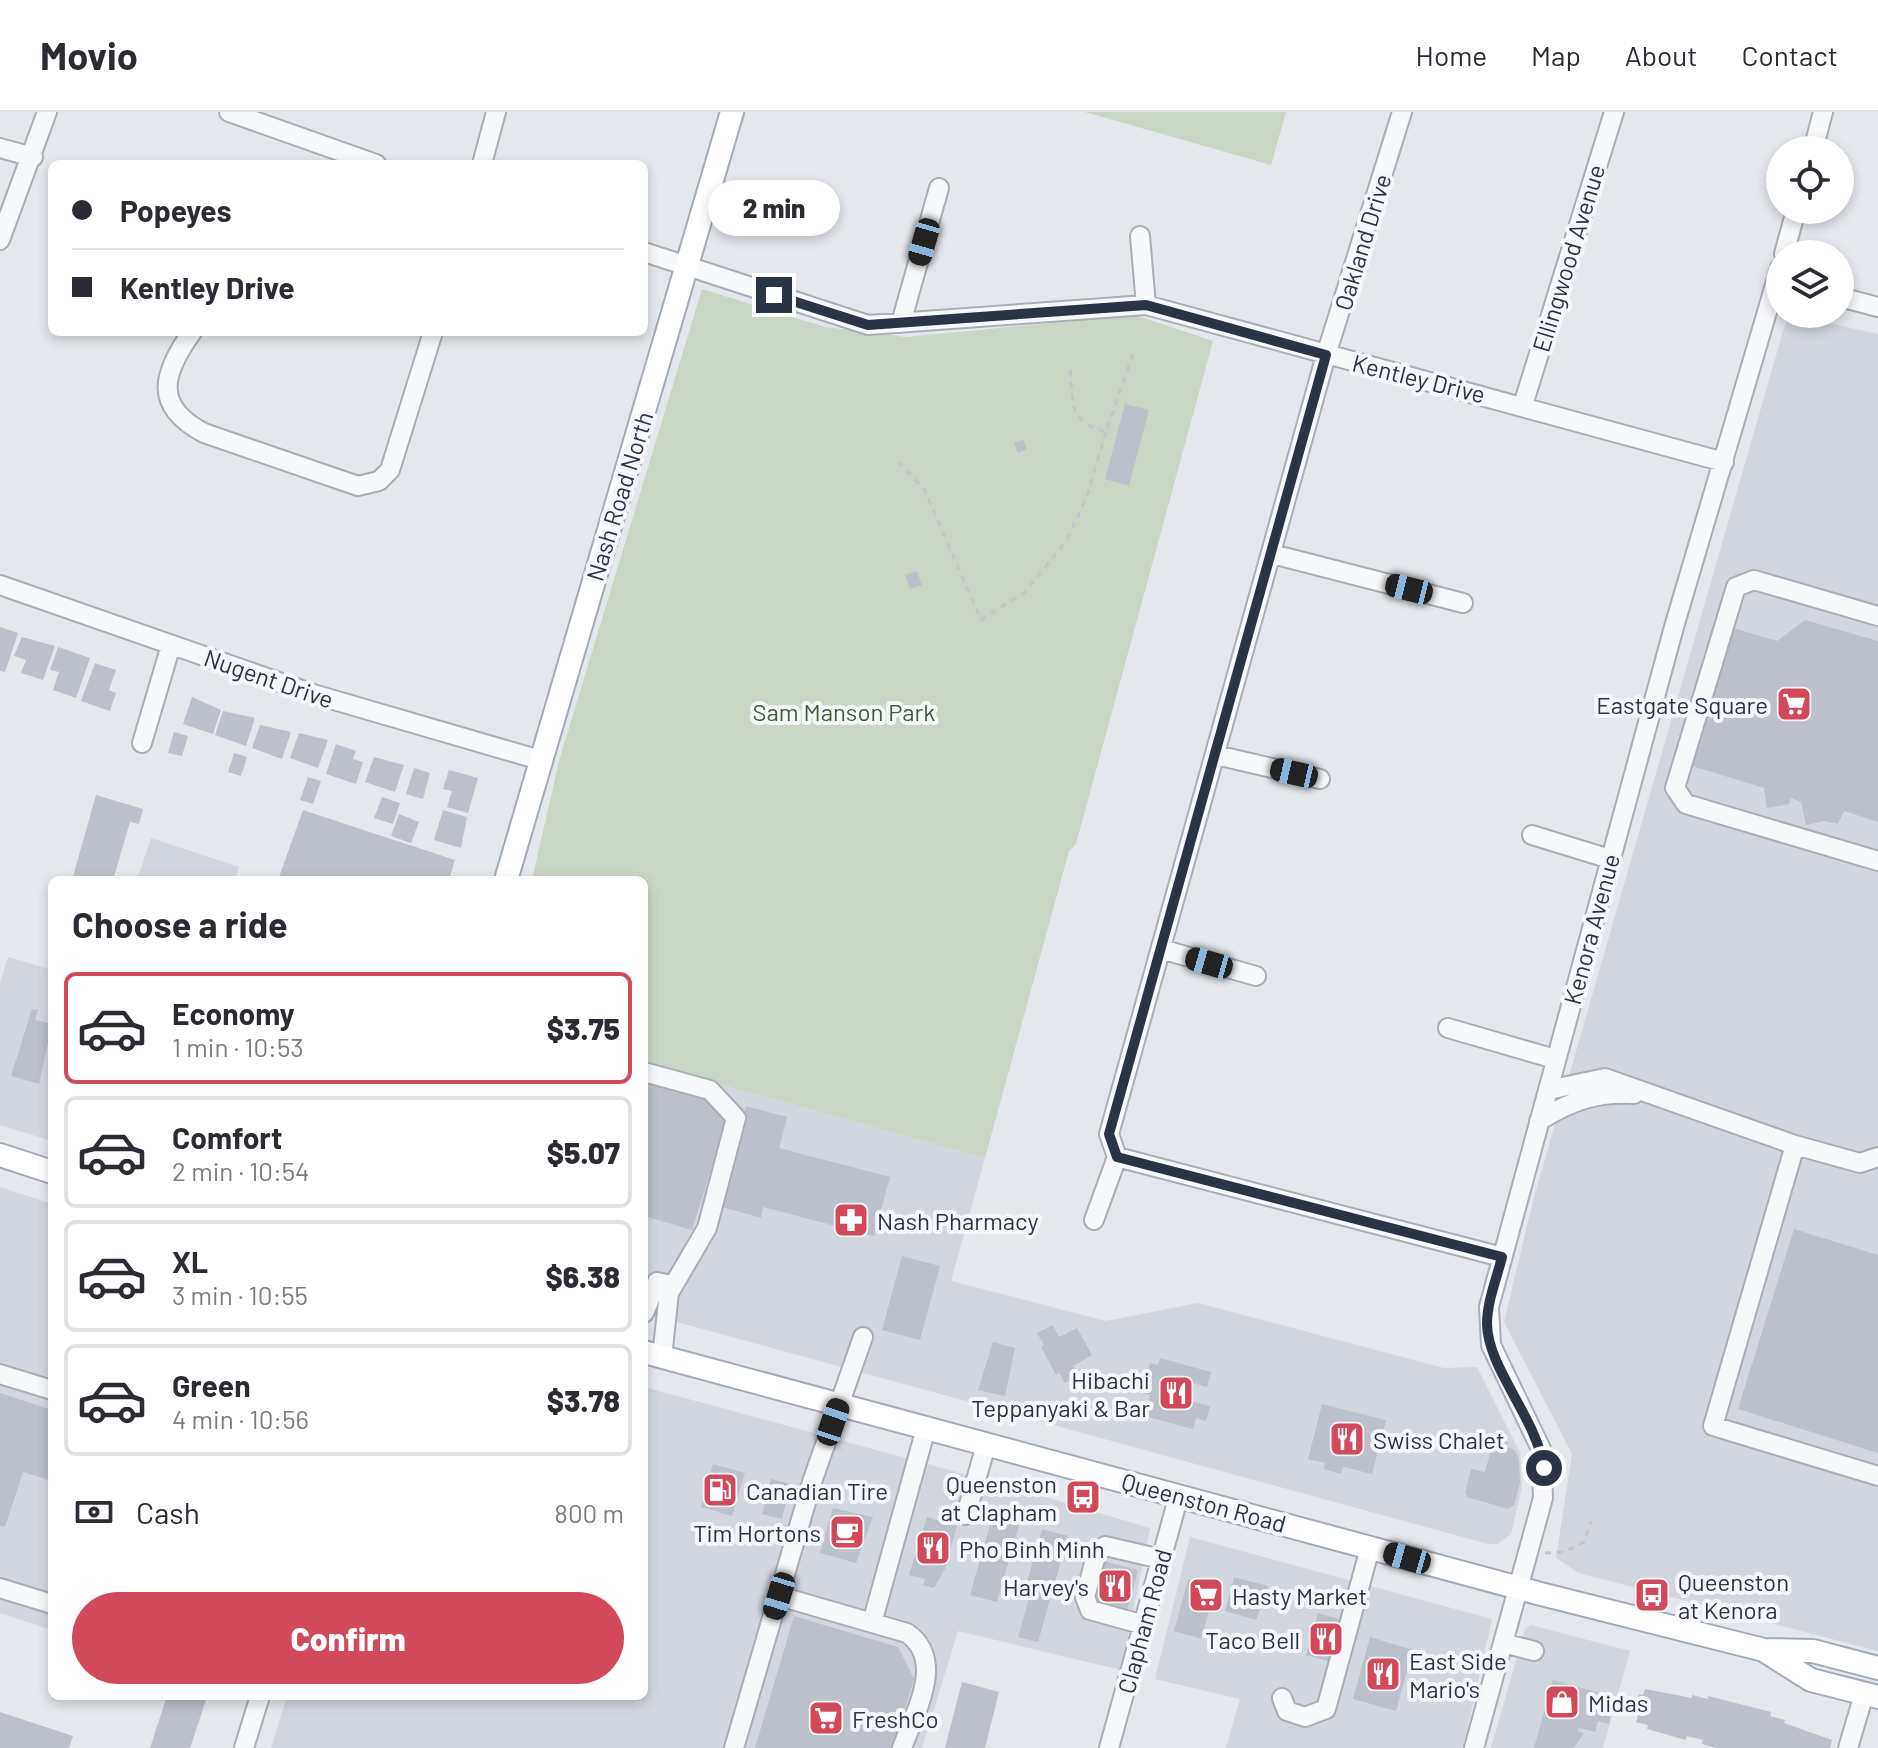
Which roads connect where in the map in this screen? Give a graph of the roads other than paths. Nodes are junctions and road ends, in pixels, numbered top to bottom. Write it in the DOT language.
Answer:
graph roads {
  1 [pos="47,112"];
  2 [pos="229,112"];
  3 [pos="496,112"];
  4 [pos="732,112"];
  5 [pos="1402,112"];
  6 [pos="1614,112"];
  7 [pos="1823,112"];
  8 [pos="1817,136"];
  9 [pos="0,148"];
  10 [pos="33,157"];
  11 [pos="365,160"];
  12 [pos="483,160"];
  13 [pos="939,188"];
  14 [pos="1140,236"];
  15 [pos="0,240"];
  16 [pos="648,253"];
  17 [pos="688,266"];
  18 [pos="1854,301"];
  19 [pos="1146,305"];
  20 [pos="1878,307"];
  21 [pos="1766,320"];
  22 [pos="901,323"];
  23 [pos="189,336"];
  24 [pos="432,336"];
  25 [pos="1326,355"];
  26 [pos="1523,405"];
  27 [pos="1724,462"];
  28 [pos="1272,554"];
  29 [pos="0,585"];
  30 [pos="1463,603"];
  31 [pos="1878,616"];
  32 [pos="171,645"];
  33 [pos="142,743"];
  34 [pos="1216,755"];
  35 [pos="540,760"];
  36 [pos="1320,779"];
  37 [pos="1532,835"];
  38 [pos="1610,859"];
  39 [pos="1878,861"];
  40 [pos="507,876"];
  41 [pos="1161,949"];
  42 [pos="1256,976"];
  43 [pos="1448,1028"];
  44 [pos="1555,1059"];
  45 [pos="648,1073"];
  46 [pos="1548,1090"];
  47 [pos="1647,1095"];
  48 [pos="1539,1121"];
  49 [pos="1795,1145"];
  50 [pos="0,1155"];
  51 [pos="1117,1157"];
  52 [pos="1878,1157"];
  53 [pos="48,1171"];
  54 [pos="1094,1220"];
  55 [pos="1502,1257"];
  56 [pos="665,1283"];
  57 [pos="648,1307"];
  58 [pos="863,1337"];
  59 [pos="653,1355"];
  60 [pos="0,1374"];
  61 [pos="48,1389"];
  62 [pos="838,1405"];
  63 [pos="926,1428"];
  64 [pos="986,1445"];
  65 [pos="1878,1476"];
  66 [pos="1179,1495"];
  67 [pos="966,1515"];
  68 [pos="1370,1548"];
  69 [pos="1161,1559"];
  70 [pos="0,1588"];
  71 [pos="1518,1588"];
  72 [pos="779,1596"];
  73 [pos="48,1603"];
  74 [pos="872,1623"];
  75 [pos="1144,1625"];
  76 [pos="1503,1643"];
  77 [pos="1764,1650"];
  78 [pos="1534,1651"];
  79 [pos="1878,1668"];
  80 [pos="1871,1696"];
  81 [pos="1282,1698"];
  82 [pos="259,1700"];
  83 [pos="244,1748"];
  84 [pos="734,1748"];
  85 [pos="902,1748"];
  86 [pos="1109,1748"];
  87 [pos="1474,1748"];
  88 [pos="1848,1748"];
  1 -- 10 [label="street"];
  2 -- 11 [label="street"];
  3 -- 12 [label="street"];
  4 -- 17 [label="main road, Nash Road North"];
  5 -- 25 [label="street, Oakland Drive"];
  6 -- 26 [label="street, Ellingwood Avenue"];
  7 -- 8 [label="street"];
  9 -- 10 [label="street"];
  10 -- 15 [label="street"];
  13 -- 22 [label="street"];
  14 -- 19 [label="street"];
  16 -- 17 [label="street, Kentley Drive"];
  17 -- 22 [label="street, Kentley Drive"];
  17 -- 35 [label="main road, Nash Road North"];
  18 -- 20 [label="street"];
  19 -- 22 [label="street, Kentley Drive"];
  19 -- 25 [label="street, Kentley Drive"];
  21 -- 27 [label="street, Kenora Avenue"];
  23 -- 24 [label="street"];
  25 -- 26 [label="street, Kentley Drive"];
  25 -- 28 [label="street, Oakland Drive"];
  26 -- 27 [label="street, Kentley Drive"];
  27 -- 38 [label="street, Kenora Avenue"];
  28 -- 30 [label="street"];
  28 -- 34 [label="street, Oakland Drive"];
  29 -- 32 [label="street, Nugent Drive"];
  31 -- 39 [label="street"];
  32 -- 33 [label="street"];
  32 -- 35 [label="street, Nugent Drive"];
  34 -- 36 [label="street"];
  34 -- 41 [label="street, Oakland Drive"];
  35 -- 40 [label="main road, Nash Road North"];
  37 -- 38 [label="street"];
  38 -- 44 [label="street, Kenora Avenue"];
  41 -- 42 [label="street"];
  41 -- 51 [label="street, Oakland Drive"];
  43 -- 44 [label="street"];
  44 -- 46 [label="street, Kenora Avenue"];
  45 -- 56 [label="street"];
  46 -- 47 [label="street"];
  46 -- 48 [label="street, Kenora Avenue"];
  47 -- 48 [label="street"];
  47 -- 49 [label="street"];
  48 -- 55 [label="street, Kenora Avenue"];
  49 -- 52 [label="street"];
  49 -- 65 [label="street"];
  50 -- 53 [label="main road"];
  51 -- 54 [label="street, Oakland Drive"];
  51 -- 55 [label="street"];
  55 -- 71 [label="street, Kenora Avenue"];
  56 -- 57 [label="street"];
  56 -- 59 [label="street"];
  58 -- 62 [label="street"];
  59 -- 62 [label="main road, Queenston Road"];
  60 -- 61 [label="street"];
  62 -- 63 [label="main road, Queenston Road"];
  62 -- 72 [label="street"];
  63 -- 64 [label="main road, Queenston Road"];
  63 -- 74 [label="street"];
  64 -- 66 [label="main road, Queenston Road"];
  64 -- 67 [label="street"];
  66 -- 68 [label="main road, Queenston Road"];
  66 -- 69 [label="street, Clapham Road"];
  68 -- 71 [label="main road, Queenston Road"];
  68 -- 81 [label="street"];
  69 -- 75 [label="street, Clapham Road"];
  69 -- 75 [label="street"];
  70 -- 73 [label="street"];
  71 -- 76 [label="street, Kenora Avenue"];
  71 -- 77 [label="main road, Queenston Road"];
  72 -- 74 [label="street"];
  72 -- 84 [label="street"];
  74 -- 85 [label="street"];
  75 -- 86 [label="street, Clapham Road"];
  76 -- 78 [label="street"];
  76 -- 87 [label="street, Kenora Avenue"];
  77 -- 79 [label="main road, Queenston Road"];
  77 -- 80 [label="main road, Queenston Road"];
  80 -- 88 [label="street"];
  82 -- 83 [label="street"];
}
